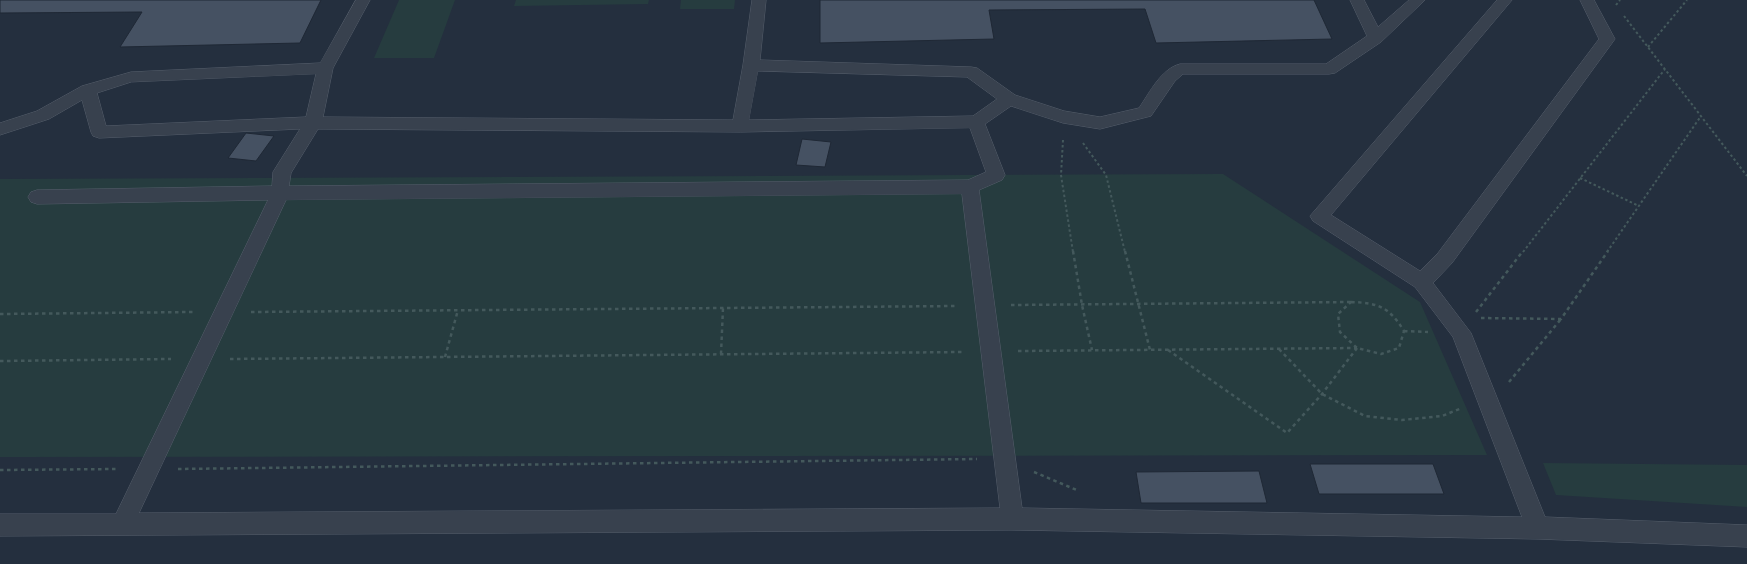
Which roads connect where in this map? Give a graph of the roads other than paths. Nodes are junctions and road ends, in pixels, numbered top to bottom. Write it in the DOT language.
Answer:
graph roads {
  1 [pos="363,0"];
  2 [pos="759,0"];
  3 [pos="1357,0"];
  4 [pos="1418,0"];
  5 [pos="1505,0"];
  6 [pos="1587,0"];
  7 [pos="1376,38"];
  8 [pos="751,64"];
  9 [pos="325,68"];
  10 [pos="88,90"];
  11 [pos="1009,99"];
  12 [pos="976,122"];
  13 [pos="313,123"];
  14 [pos="740,126"];
  15 [pos="0,129"];
  16 [pos="970,187"];
  17 [pos="280,193"];
  18 [pos="38,197"];
  19 [pos="1422,282"];
  20 [pos="1012,519"];
  21 [pos="123,523"];
  22 [pos="0,525"];
  23 [pos="1538,528"];
  24 [pos="1747,536"];
  1 -- 9 [label="lane"];
  2 -- 8 [label="lane"];
  3 -- 7 [label="lane"];
  4 -- 7 [label="lane"];
  5 -- 19 [label="lane"];
  6 -- 19 [label="lane"];
  7 -- 11 [label="lane"];
  8 -- 11 [label="lane"];
  8 -- 14 [label="lane"];
  9 -- 10 [label="lane"];
  9 -- 13 [label="lane"];
  10 -- 13 [label="lane"];
  10 -- 15 [label="lane"];
  11 -- 12 [label="lane"];
  12 -- 14 [label="lane"];
  12 -- 16 [label="lane"];
  13 -- 14 [label="lane"];
  13 -- 17 [label="lane"];
  16 -- 17 [label="lane"];
  16 -- 20 [label="lane"];
  17 -- 18 [label="lane"];
  17 -- 21 [label="lane"];
  19 -- 23 [label="lane"];
  20 -- 21 [label="lane"];
  20 -- 23 [label="lane"];
  21 -- 22 [label="lane"];
  23 -- 24 [label="lane"];
}
